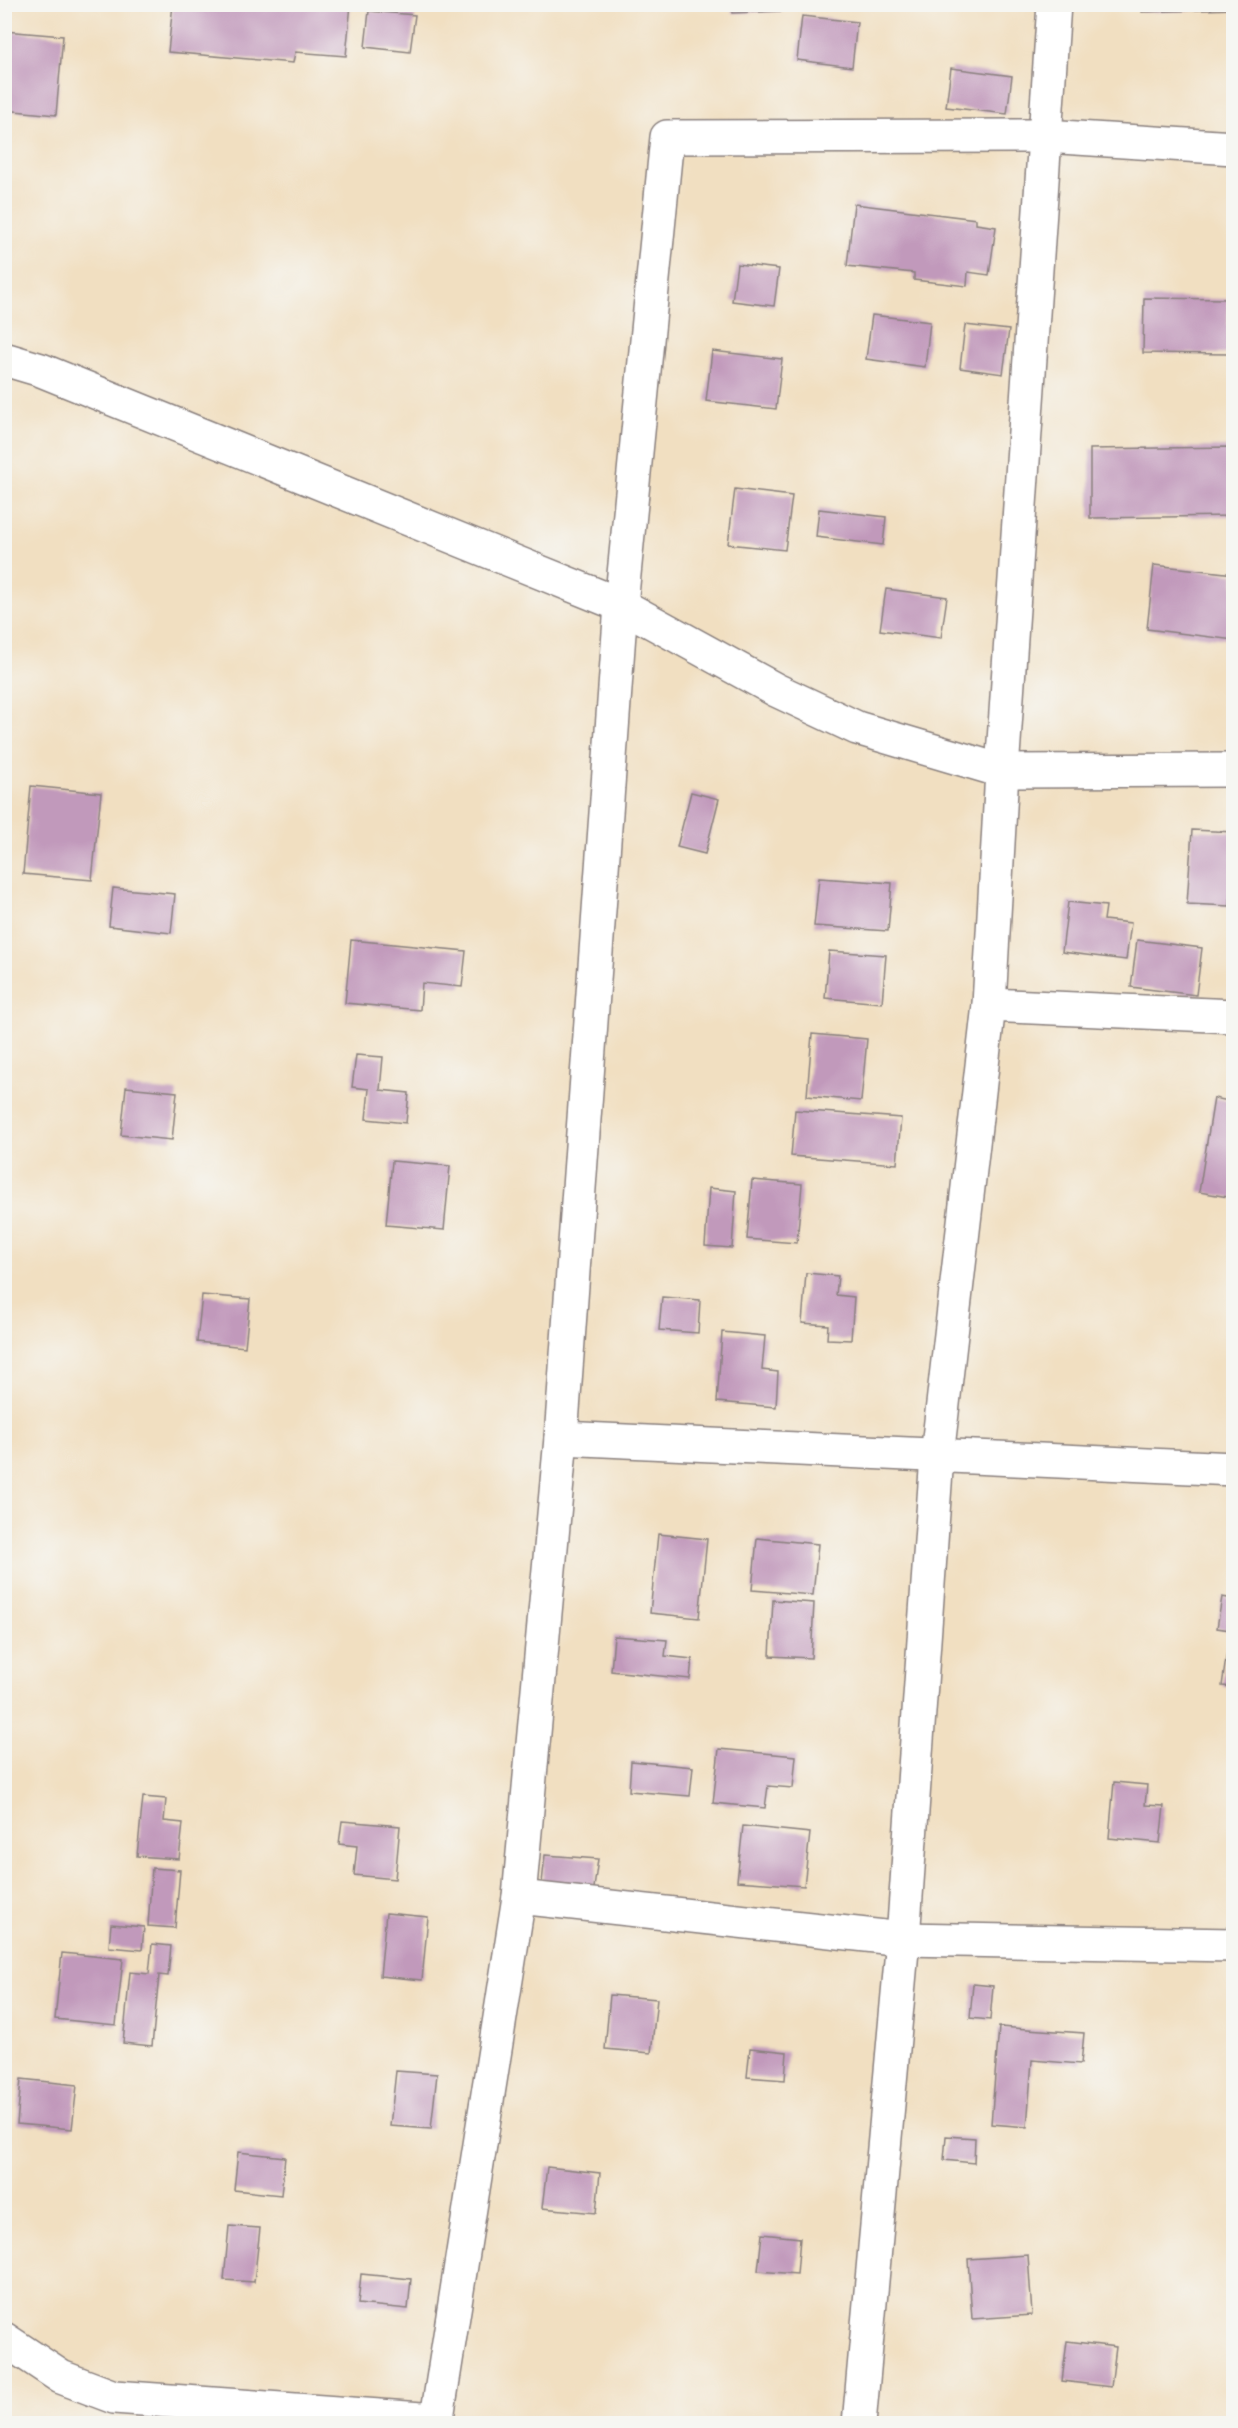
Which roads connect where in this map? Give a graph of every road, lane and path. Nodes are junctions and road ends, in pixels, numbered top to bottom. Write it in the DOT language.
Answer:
graph roads {
  1 [pos="1054,4"];
  2 [pos="1045,136"];
  3 [pos="1233,148"];
  4 [pos="4,359"];
  5 [pos="621,605"];
  6 [pos="1233,770"];
  7 [pos="1002,771"];
  8 [pos="989,1005"];
  9 [pos="1233,1016"];
  10 [pos="561,1438"];
  11 [pos="937,1456"];
  12 [pos="1233,1469"];
  13 [pos="519,1897"];
  14 [pos="903,1939"];
  15 [pos="1233,1946"];
  16 [pos="4,2339"];
  17 [pos="436,2422"];
  18 [pos="859,2424"];
  1 -- 2 [label="street"];
  2 -- 3 [label="street"];
  2 -- 5 [label="street"];
  2 -- 7 [label="street"];
  4 -- 5 [label="street"];
  5 -- 7 [label="street"];
  5 -- 10 [label="street"];
  6 -- 7 [label="street"];
  7 -- 8 [label="street"];
  8 -- 9 [label="street"];
  8 -- 11 [label="street"];
  10 -- 11 [label="street"];
  10 -- 13 [label="street"];
  11 -- 12 [label="street"];
  11 -- 14 [label="street"];
  13 -- 14 [label="street"];
  13 -- 17 [label="street"];
  14 -- 15 [label="street"];
  14 -- 18 [label="street"];
  16 -- 17 [label="street"];
}
